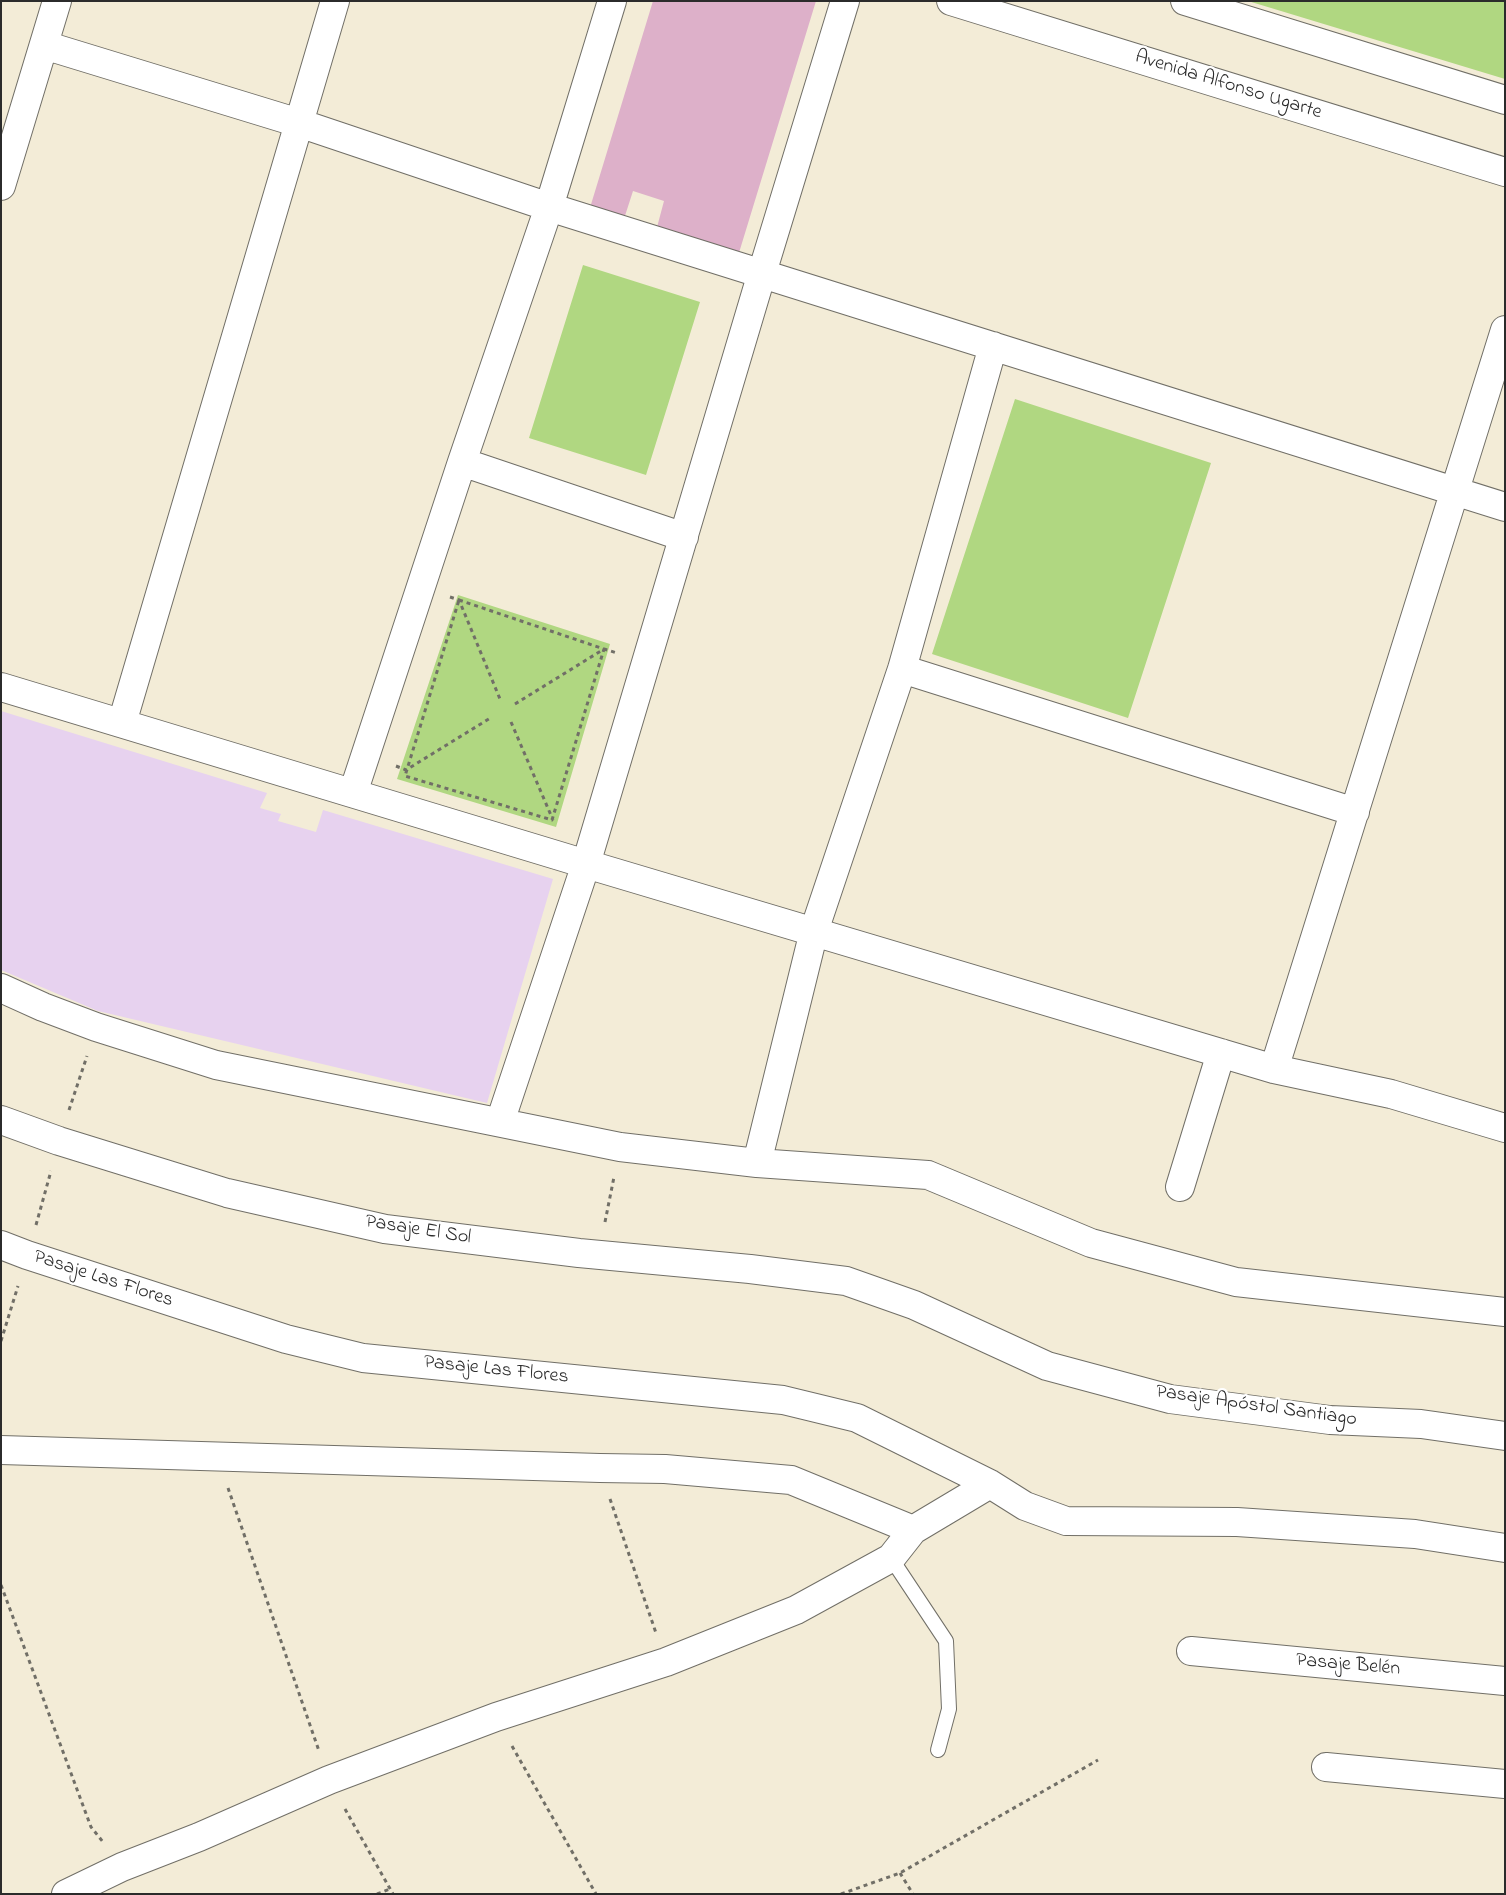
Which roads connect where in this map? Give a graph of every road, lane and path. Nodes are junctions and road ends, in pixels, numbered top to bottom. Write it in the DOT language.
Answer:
graph roads {
  1 [pos="57,1"];
  2 [pos="335,1"];
  3 [pos="612,1"];
  4 [pos="845,1"];
  5 [pos="951,1"];
  6 [pos="1185,1"];
  7 [pos="44,45"];
  8 [pos="1505,100"];
  9 [pos="299,123"];
  10 [pos="1505,172"];
  11 [pos="2,181"];
  12 [pos="549,207"];
  13 [pos="762,273"];
  14 [pos="1505,330"];
  15 [pos="993,346"];
  16 [pos="462,462"];
  17 [pos="1454,491"];
  18 [pos="1505,507"];
  19 [pos="684,537"];
  20 [pos="422,587"];
  21 [pos="459,600"];
  22 [pos="604,649"];
  23 [pos="646,662"];
  24 [pos="902,669"];
  25 [pos="1,687"];
  26 [pos="500,699"];
  27 [pos="515,704"];
  28 [pos="492,717"];
  29 [pos="511,722"];
  30 [pos="122,723"];
  31 [pos="365,756"];
  32 [pos="406,770"];
  33 [pos="353,793"];
  34 [pos="1354,812"];
  35 [pos="552,820"];
  36 [pos="595,832"];
  37 [pos="586,864"];
  38 [pos="814,931"];
  39 [pos="1,988"];
  40 [pos="96,1027"];
  41 [pos="1221,1053"];
  42 [pos="1274,1069"];
  43 [pos="1,1120"];
  44 [pos="500,1122"];
  45 [pos="1505,1128"];
  46 [pos="60,1141"];
  47 [pos="620,1147"];
  48 [pos="758,1163"];
  49 [pos="1180,1187"];
  50 [pos="604,1227"];
  51 [pos="1,1245"];
  52 [pos="27,1255"];
  53 [pos="846,1281"];
  54 [pos="1505,1312"];
  55 [pos="1,1340"];
  56 [pos="1505,1436"];
  57 [pos="1,1450"];
  58 [pos="218,1456"];
  59 [pos="600,1468"];
  60 [pos="990,1484"];
  61 [pos="913,1530"];
  62 [pos="1505,1548"];
  63 [pos="891,1558"];
  64 [pos="1,1586"];
  65 [pos="1191,1651"];
  66 [pos="666,1662"];
  67 [pos="1505,1681"];
  68 [pos="496,1717"];
  69 [pos="938,1750"];
  70 [pos="1098,1760"];
  71 [pos="1326,1766"];
  72 [pos="329,1780"];
  73 [pos="1505,1784"];
  74 [pos="122,1867"];
  75 [pos="900,1873"];
  76 [pos="390,1888"];
  77 [pos="66,1894"];
  78 [pos="376,1894"];
  79 [pos="393,1894"];
  80 [pos="596,1894"];
  81 [pos="841,1894"];
  82 [pos="913,1894"];
  1 -- 7 [label="street"];
  2 -- 9 [label="street"];
  3 -- 12 [label="street"];
  4 -- 13 [label="street"];
  5 -- 10 [label="street, Avenida Alfonso Ugarte"];
  6 -- 8 [label="street"];
  7 -- 9 [label="street"];
  7 -- 11 [label="street"];
  9 -- 12 [label="street"];
  9 -- 30 [label="street"];
  12 -- 13 [label="street"];
  12 -- 16 [label="street"];
  13 -- 15 [label="street"];
  13 -- 19 [label="street"];
  14 -- 17 [label="street"];
  15 -- 17 [label="street"];
  15 -- 24 [label="street"];
  16 -- 19 [label="street"];
  16 -- 20 [label="street"];
  17 -- 18 [label="street"];
  17 -- 34 [label="street"];
  19 -- 23 [label="street"];
  20 -- 21 [label="path"];
  20 -- 31 [label="street"];
  21 -- 22 [label="path"];
  21 -- 26 [label="path"];
  21 -- 32 [label="path"];
  22 -- 23 [label="path"];
  22 -- 27 [label="path"];
  22 -- 35 [label="path"];
  23 -- 36 [label="street"];
  24 -- 34 [label="street"];
  24 -- 38 [label="street"];
  25 -- 30 [label="street"];
  28 -- 32 [label="path"];
  29 -- 35 [label="path"];
  30 -- 33 [label="street"];
  31 -- 32 [label="path"];
  31 -- 33 [label="street"];
  32 -- 35 [label="path"];
  33 -- 37 [label="street"];
  34 -- 42 [label="street"];
  35 -- 36 [label="path"];
  36 -- 37 [label="street"];
  37 -- 38 [label="street"];
  37 -- 44 [label="street"];
  38 -- 41 [label="street"];
  38 -- 48 [label="street"];
  39 -- 40 [label="street"];
  40 -- 44 [label="street"];
  40 -- 46 [label="path"];
  41 -- 42 [label="street"];
  41 -- 49 [label="street"];
  42 -- 45 [label="street"];
  43 -- 46 [label="street, Pasaje El Sol"];
  44 -- 47 [label="street"];
  46 -- 52 [label="path"];
  46 -- 53 [label="street, Pasaje El Sol"];
  47 -- 48 [label="street"];
  47 -- 50 [label="path"];
  48 -- 54 [label="street"];
  51 -- 52 [label="street, Pasaje Las Flores"];
  52 -- 55 [label="path"];
  52 -- 60 [label="street, Pasaje Las Flores"];
  53 -- 56 [label="street, Pasaje Apóstol Santiago"];
  57 -- 58 [label="street"];
  58 -- 59 [label="street"];
  58 -- 72 [label="path"];
  59 -- 61 [label="street"];
  59 -- 66 [label="path"];
  60 -- 61 [label="street"];
  60 -- 62 [label="street, Pasaje Las Flores"];
  61 -- 63 [label="street"];
  63 -- 66 [label="street"];
  63 -- 69 [label="lane"];
  64 -- 74 [label="path"];
  65 -- 67 [label="street, Pasaje Belén"];
  66 -- 68 [label="street"];
  68 -- 72 [label="street"];
  68 -- 80 [label="path"];
  70 -- 75 [label="path"];
  71 -- 73 [label="street"];
  72 -- 74 [label="street"];
  72 -- 76 [label="path"];
  74 -- 77 [label="street"];
  75 -- 81 [label="path"];
  75 -- 82 [label="path"];
  76 -- 78 [label="path"];
  76 -- 79 [label="path"];
}
